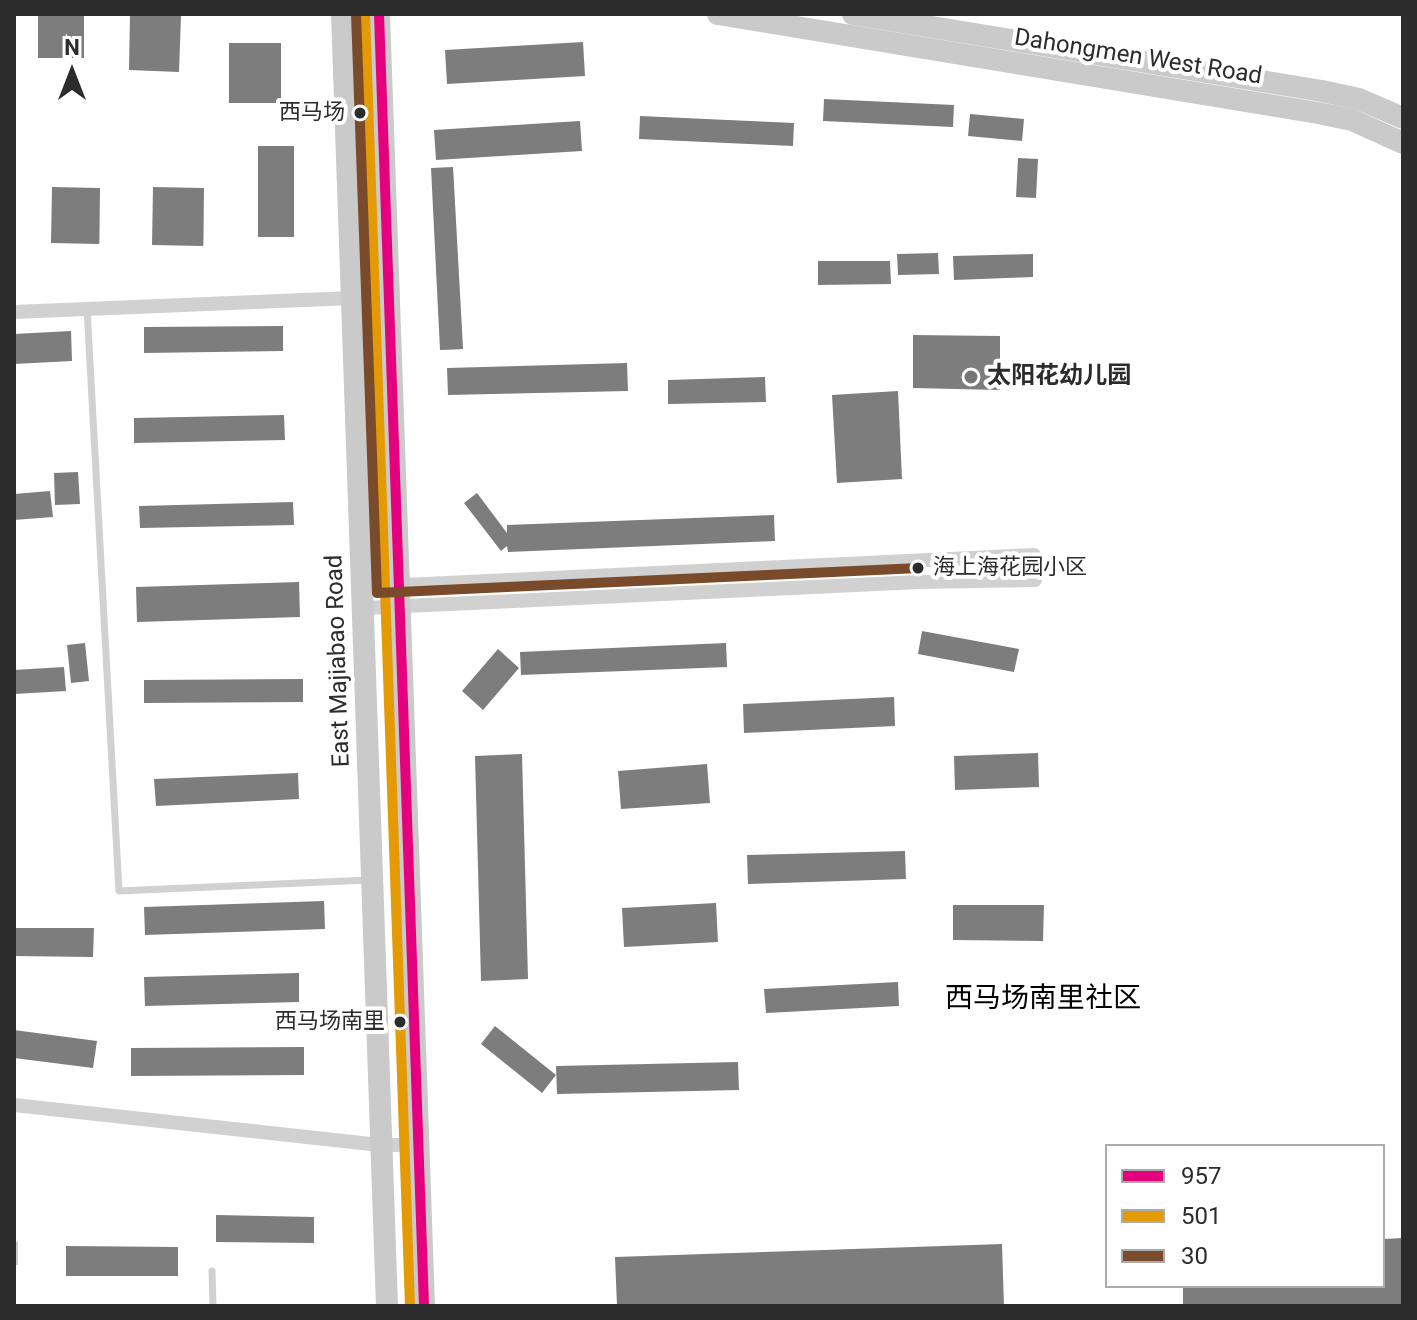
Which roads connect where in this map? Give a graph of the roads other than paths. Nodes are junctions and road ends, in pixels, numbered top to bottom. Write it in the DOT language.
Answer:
graph roads {
  1 [pos="342,14"];
  2 [pos="379,14"];
  3 [pos="718,14"];
  4 [pos="853,14"];
  5 [pos="1403,118"];
  6 [pos="1403,143"];
  7 [pos="352,298"];
  8 [pos="87,308"];
  9 [pos="14,312"];
  10 [pos="398,596"];
  11 [pos="364,597"];
  12 [pos="371,880"];
  13 [pos="14,1105"];
  14 [pos="380,1145"];
  15 [pos="417,1145"];
  16 [pos="212,1271"];
  17 [pos="213,1306"];
  18 [pos="387,1306"];
  19 [pos="424,1306"];
  1 -- 7 [label="main road, East Majiabao Road"];
  2 -- 10 [label="main road"];
  3 -- 6 [label="main road, Dahongmen West Road"];
  4 -- 5 [label="main road, Dahongmen West Road"];
  7 -- 8 [label="street"];
  7 -- 11 [label="main road, East Majiabao Road"];
  8 -- 9 [label="street"];
  8 -- 12 [label="lane"];
  10 -- 10 [label="street"];
  10 -- 11 [label="street"];
  10 -- 11 [label="street"];
  10 -- 15 [label="main road"];
  11 -- 12 [label="main road, East Majiabao Road"];
  12 -- 14 [label="main road, East Majiabao Road"];
  13 -- 14 [label="street"];
  14 -- 15 [label="street"];
  14 -- 18 [label="main road, East Majiabao Road"];
  15 -- 19 [label="main road"];
  16 -- 17 [label="lane"];
}
